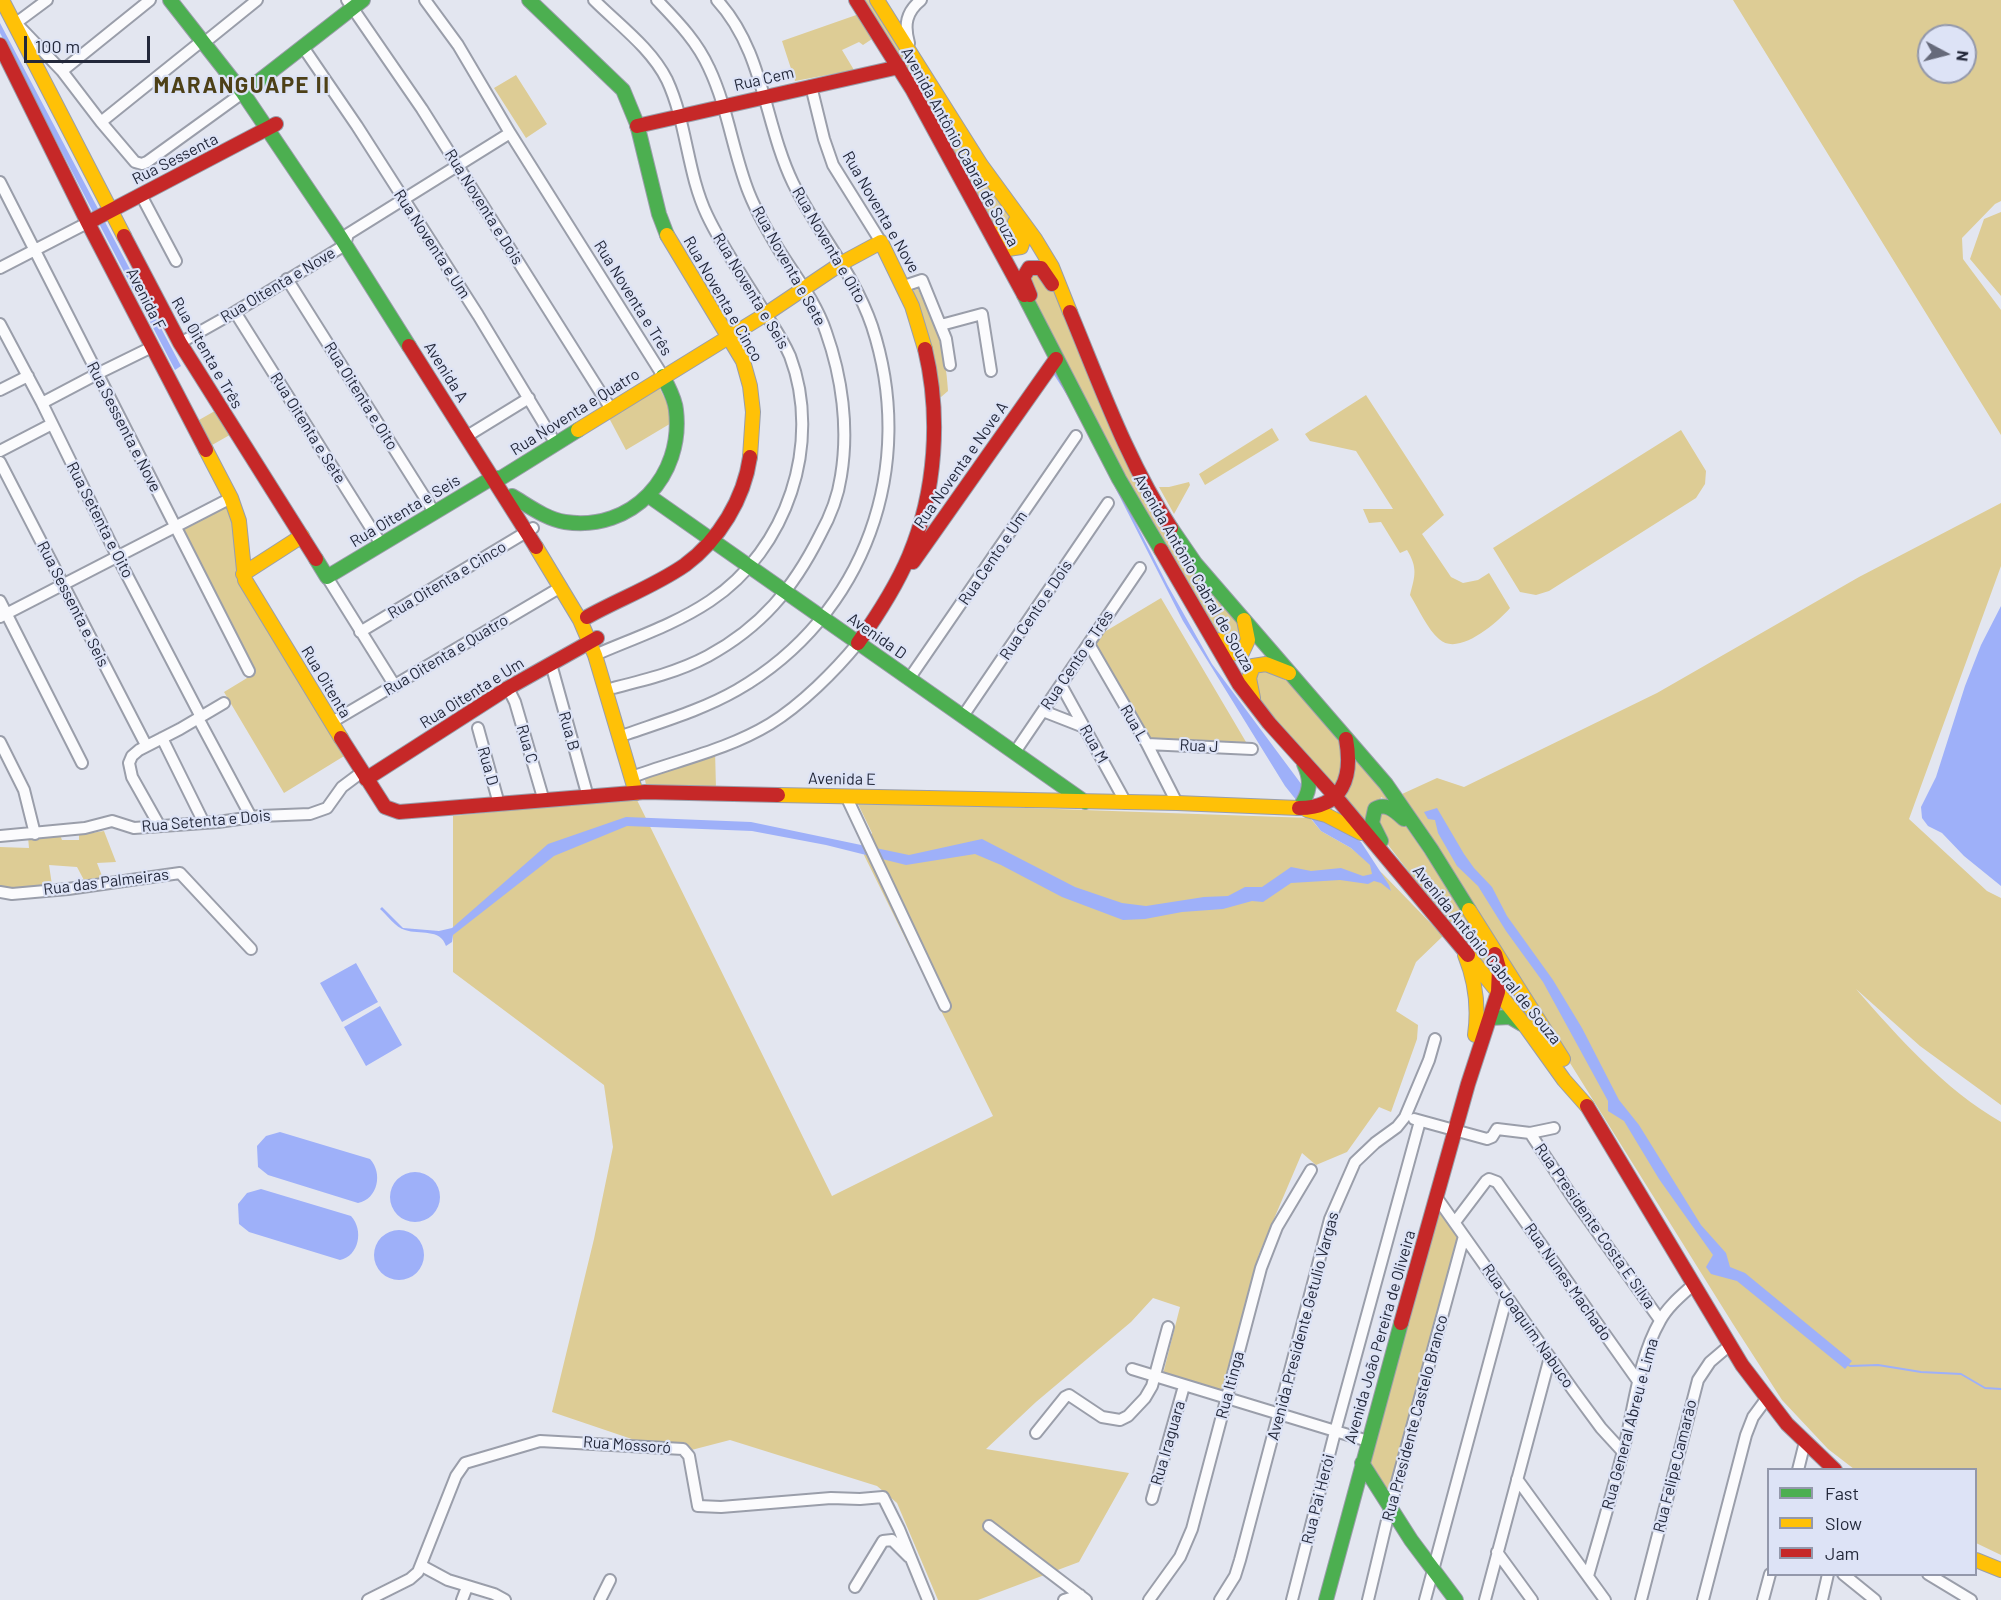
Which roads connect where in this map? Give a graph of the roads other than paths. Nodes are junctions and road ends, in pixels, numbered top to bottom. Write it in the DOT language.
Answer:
graph roads {
  1 [pos="2,0"];
  2 [pos="47,0"];
  3 [pos="150,0"];
  4 [pos="170,0"];
  5 [pos="180,0"];
  6 [pos="257,0"];
  7 [pos="425,0"];
  8 [pos="529,0"];
  9 [pos="594,0"];
  10 [pos="657,0"];
  11 [pos="717,0"];
  12 [pos="856,0"];
  13 [pos="877,0"];
  14 [pos="921,0"];
  15 [pos="354,3"];
  16 [pos="16,23"];
  17 [pos="206,39"];
  18 [pos="0,45"];
  19 [pos="303,47"];
  20 [pos="915,60"];
  21 [pos="898,67"];
  22 [pos="62,71"];
  23 [pos="811,86"];
  24 [pos="247,90"];
  25 [pos="765,96"];
  26 [pos="723,105"];
  27 [pos="679,115"];
  28 [pos="101,122"];
  29 [pos="637,126"];
  30 [pos="273,127"];
  31 [pos="510,133"];
  32 [pos="944,150"];
  33 [pos="457,164"];
  34 [pos="981,165"];
  35 [pos="0,182"];
  36 [pos="141,195"];
  37 [pos="403,199"];
  38 [pos="108,212"];
  39 [pos="89,222"];
  40 [pos="347,239"];
  41 [pos="882,242"];
  42 [pos="35,250"];
  43 [pos="176,261"];
  44 [pos="842,262"];
  45 [pos="0,268"];
  46 [pos="287,279"];
  47 [pos="904,286"];
  48 [pos="805,288"];
  49 [pos="235,312"];
  50 [pos="766,314"];
  51 [pos="940,325"];
  52 [pos="1,328"];
  53 [pos="728,336"];
  54 [pos="180,343"];
  55 [pos="152,347"];
  56 [pos="1056,358"];
  57 [pos="950,365"];
  58 [pos="991,371"];
  59 [pos="97,374"];
  60 [pos="28,376"];
  61 [pos="663,376"];
  62 [pos="1098,378"];
  63 [pos="0,390"];
  64 [pos="529,398"];
  65 [pos="42,403"];
  66 [pos="611,409"];
  67 [pos="1086,416"];
  68 [pos="52,424"];
  69 [pos="472,433"];
  70 [pos="1076,436"];
  71 [pos="556,444"];
  72 [pos="0,451"];
  73 [pos="0,462"];
  74 [pos="496,478"];
  75 [pos="512,496"];
  76 [pos="649,496"];
  77 [pos="231,498"];
  78 [pos="1107,503"];
  79 [pos="434,512"];
  80 [pos="174,526"];
  81 [pos="530,530"];
  82 [pos="302,536"];
  83 [pos="711,541"];
  84 [pos="381,544"];
  85 [pos="117,556"];
  86 [pos="1164,557"];
  87 [pos="750,567"];
  88 [pos="1140,568"];
  89 [pos="243,574"];
  90 [pos="327,577"];
  91 [pos="62,585"];
  92 [pos="561,587"];
  93 [pos="892,591"];
  94 [pos="786,593"];
  95 [pos="0,601"];
  96 [pos="3,616"];
  97 [pos="587,617"];
  98 [pos="822,618"];
  99 [pos="1244,620"];
  100 [pos="360,632"];
  101 [pos="594,639"];
  102 [pos="858,644"];
  103 [pos="1089,644"];
  104 [pos="599,654"];
  105 [pos="551,664"];
  106 [pos="249,670"];
  107 [pos="1290,674"];
  108 [pos="909,679"];
  109 [pos="1061,685"];
  110 [pos="395,686"];
  111 [pos="508,688"];
  112 [pos="613,688"];
  113 [pos="224,703"];
  114 [pos="1257,708"];
  115 [pos="1043,711"];
  116 [pos="963,716"];
  117 [pos="199,718"];
  118 [pos="332,722"];
  119 [pos="1084,727"];
  120 [pos="478,728"];
  121 [pos="627,734"];
  122 [pos="162,738"];
  123 [pos="1345,738"];
  124 [pos="0,742"];
  125 [pos="1147,744"];
  126 [pos="146,745"];
  127 [pos="1252,749"];
  128 [pos="1015,752"];
  129 [pos="1300,757"];
  130 [pos="82,763"];
  131 [pos="364,776"];
  132 [pos="635,776"];
  133 [pos="640,792"];
  134 [pos="846,796"];
  135 [pos="1335,796"];
  136 [pos="588,797"];
  137 [pos="544,801"];
  138 [pos="1085,802"];
  139 [pos="1126,803"];
  140 [pos="1177,803"];
  141 [pos="499,804"];
  142 [pos="385,807"];
  143 [pos="1299,808"];
  144 [pos="1322,810"];
  145 [pos="251,818"];
  146 [pos="204,824"];
  147 [pos="159,825"];
  148 [pos="35,834"];
  149 [pos="0,836"];
  150 [pos="1371,838"];
  151 [pos="1431,849"];
  152 [pos="0,892"];
  153 [pos="1437,916"];
  154 [pos="1461,945"];
  155 [pos="252,949"];
  156 [pos="1494,951"];
  157 [pos="1498,992"];
  158 [pos="945,1006"];
  159 [pos="1490,1018"];
  160 [pos="1526,1027"];
  161 [pos="1435,1039"];
  162 [pos="1468,1084"];
  163 [pos="1587,1106"];
  164 [pos="1405,1117"];
  165 [pos="1420,1121"];
  166 [pos="1554,1128"];
  167 [pos="1456,1130"];
  168 [pos="1530,1133"];
  169 [pos="1311,1170"];
  170 [pos="1437,1197"];
  171 [pos="1455,1222"];
  172 [pos="1464,1236"];
  173 [pos="1694,1284"];
  174 [pos="1507,1296"];
  175 [pos="1660,1320"];
  176 [pos="1168,1326"];
  177 [pos="1730,1345"];
  178 [pos="1550,1357"];
  179 [pos="1132,1370"];
  180 [pos="1155,1376"];
  181 [pos="1638,1381"];
  182 [pos="1184,1386"];
  183 [pos="1767,1398"];
  184 [pos="1227,1400"];
  185 [pos="1279,1415"];
  186 [pos="1335,1432"];
  187 [pos="1035,1433"];
  188 [pos="1368,1441"];
  189 [pos="1805,1442"];
  190 [pos="1623,1452"];
  191 [pos="1362,1463"];
  192 [pos="1798,1468"];
  193 [pos="1833,1468"];
  194 [pos="1517,1479"];
  195 [pos="1152,1499"];
  196 [pos="1390,1508"];
  197 [pos="989,1526"];
  198 [pos="1497,1552"];
  199 [pos="1977,1560"];
  200 [pos="914,1562"];
  201 [pos="422,1566"];
  202 [pos="1432,1568"];
  203 [pos="2001,1570"];
  204 [pos="1588,1576"];
  205 [pos="1770,1576"];
  206 [pos="1828,1576"];
  207 [pos="1844,1576"];
  208 [pos="1930,1576"];
  209 [pos="610,1580"];
  210 [pos="467,1587"];
  211 [pos="855,1587"];
  212 [pos="1083,1598"];
  213 [pos="368,1600"];
  214 [pos="462,1600"];
  215 [pos="505,1600"];
  216 [pos="600,1600"];
  217 [pos="928,1600"];
  218 [pos="1064,1600"];
  219 [pos="1149,1600"];
  220 [pos="1220,1600"];
  221 [pos="1292,1600"];
  222 [pos="1326,1600"];
  223 [pos="1368,1600"];
  224 [pos="1425,1600"];
  225 [pos="1456,1600"];
  226 [pos="1485,1600"];
  227 [pos="1532,1600"];
  228 [pos="1605,1600"];
  229 [pos="1641,1600"];
  230 [pos="1703,1600"];
  231 [pos="1763,1600"];
  232 [pos="1822,1600"];
  233 [pos="1875,1600"];
  234 [pos="1971,1600"];
  1 -- 16 [label="main road, Rua Oitenta e Três"];
  2 -- 16 [label="street"];
  3 -- 22 [label="street"];
  4 -- 17 [label="main road, Avenida A"];
  5 -- 17 [label="main road, Avenida A"];
  6 -- 17 [label="street"];
  7 -- 31 [label="street, Rua Noventa e Três"];
  8 -- 29 [label="main road, Rua Noventa e Cinco"];
  9 -- 27 [label="street, Rua Noventa e Seis"];
  10 -- 26 [label="street, Rua Noventa e Sete"];
  11 -- 25 [label="street, Rua Noventa e Oito"];
  12 -- 21 [label="main road, Avenida Antônio Cabral de Souza"];
  13 -- 20 [label="main road, Avenida Antônio Cabral de Souza"];
  14 -- 20 [label="street"];
  15 -- 19 [label="main road"];
  15 -- 33 [label="street, Rua Noventa e Dois"];
  16 -- 22 [label="street"];
  16 -- 38 [label="main road, Rua Oitenta e Três"];
  17 -- 24 [label="main road, Avenida A"];
  17 -- 28 [label="street"];
  18 -- 39 [label="main road, Avenida F"];
  19 -- 24 [label="main road"];
  19 -- 37 [label="street, Rua Noventa e Um"];
  20 -- 34 [label="main road, Avenida Antônio Cabral de Souza"];
  21 -- 23 [label="main road, Rua Cem"];
  21 -- 32 [label="main road, Avenida Antônio Cabral de Souza"];
  22 -- 28 [label="street"];
  23 -- 25 [label="main road, Rua Cem"];
  23 -- 41 [label="street, Rua Noventa e Nove"];
  24 -- 28 [label="street"];
  24 -- 30 [label="main road, Avenida A"];
  25 -- 26 [label="main road, Rua Cem"];
  25 -- 44 [label="street, Rua Noventa e Oito"];
  26 -- 27 [label="main road, Rua Cem"];
  26 -- 48 [label="street, Rua Noventa e Sete"];
  27 -- 29 [label="main road, Rua Cem"];
  27 -- 50 [label="street, Rua Noventa e Seis"];
  29 -- 53 [label="main road, Rua Noventa e Cinco"];
  30 -- 36 [label="main road, Rua Sessenta"];
  30 -- 40 [label="main road, Avenida A"];
  31 -- 33 [label="street, Rua Oitenta e Nove"];
  31 -- 61 [label="street, Rua Noventa e Três"];
  32 -- 34 [label="main road"];
  32 -- 56 [label="main road, Avenida Antônio Cabral de Souza"];
  33 -- 37 [label="street, Rua Oitenta e Nove"];
  33 -- 66 [label="street, Rua Noventa e Dois"];
  34 -- 62 [label="main road, Avenida Antônio Cabral de Souza"];
  35 -- 42 [label="street, Rua Sessenta e Nove"];
  36 -- 38 [label="main road, Rua Sessenta"];
  36 -- 43 [label="street"];
  37 -- 40 [label="street, Rua Oitenta e Nove"];
  37 -- 64 [label="street, Rua Noventa e Um"];
  38 -- 39 [label="main road, Rua Sessenta"];
  38 -- 54 [label="main road, Rua Oitenta e Três"];
  39 -- 42 [label="street"];
  39 -- 55 [label="main road, Avenida F"];
  40 -- 46 [label="street, Rua Oitenta e Nove"];
  40 -- 69 [label="main road, Avenida A"];
  40 -- 74 [label="main road, Avenida A"];
  41 -- 44 [label="main road, Rua Noventa e Quatro"];
  41 -- 47 [label="main road, Rua Noventa e Nove"];
  42 -- 45 [label="street"];
  42 -- 59 [label="street, Rua Sessenta e Nove"];
  44 -- 48 [label="main road, Rua Noventa e Quatro"];
  44 -- 98 [label="street, Rua Noventa e Oito"];
  46 -- 49 [label="street, Rua Oitenta e Nove"];
  46 -- 79 [label="street, Rua Oitenta e Oito"];
  47 -- 51 [label="street"];
  47 -- 93 [label="main road, Rua Noventa e Nove"];
  48 -- 50 [label="main road, Rua Noventa e Quatro"];
  48 -- 94 [label="street, Rua Noventa e Sete"];
  49 -- 54 [label="street, Rua Oitenta e Nove"];
  49 -- 84 [label="street, Rua Oitenta e Sete"];
  50 -- 53 [label="main road, Rua Noventa e Quatro"];
  50 -- 87 [label="street, Rua Noventa e Seis"];
  51 -- 57 [label="street"];
  51 -- 58 [label="street"];
  52 -- 60 [label="street, Rua Setenta e Oito"];
  53 -- 61 [label="main road, Rua Noventa e Quatro"];
  53 -- 83 [label="main road, Rua Noventa e Cinco"];
  54 -- 82 [label="main road, Rua Oitenta e Três"];
  55 -- 59 [label="street"];
  55 -- 77 [label="main road, Avenida F"];
  56 -- 67 [label="main road, Avenida Antônio Cabral de Souza"];
  56 -- 93 [label="main road, Rua Noventa e Nove A"];
  59 -- 65 [label="street"];
  59 -- 80 [label="street, Rua Sessenta e Nove"];
  60 -- 63 [label="street"];
  60 -- 65 [label="street, Rua Setenta e Oito"];
  61 -- 66 [label="main road, Rua Noventa e Quatro"];
  61 -- 76 [label="main road, Rua Noventa e Três"];
  62 -- 67 [label="main road"];
  62 -- 99 [label="main road, Avenida Antônio Cabral de Souza"];
  64 -- 69 [label="street"];
  64 -- 71 [label="street, Rua Noventa e Um"];
  65 -- 68 [label="street, Rua Setenta e Oito"];
  66 -- 71 [label="main road, Rua Noventa e Quatro"];
  67 -- 86 [label="main road, Avenida Antônio Cabral de Souza"];
  68 -- 72 [label="street"];
  68 -- 85 [label="street, Rua Setenta e Oito"];
  69 -- 74 [label="main road, Avenida A"];
  70 -- 108 [label="street, Rua Cento e Um"];
  71 -- 74 [label="main road, Rua Noventa e Quatro"];
  73 -- 91 [label="street, Rua Sessenta e Seis"];
  74 -- 75 [label="main road, Avenida A"];
  74 -- 79 [label="main road, Rua Oitenta e Seis"];
  74 -- 81 [label="main road, Avenida A"];
  75 -- 76 [label="main road, Rua Noventa e Três"];
  75 -- 81 [label="main road, Avenida A"];
  76 -- 83 [label="main road, Avenida D"];
  77 -- 80 [label="street"];
  77 -- 89 [label="main road, Avenida F"];
  78 -- 116 [label="street, Rua Cento e Dois"];
  79 -- 84 [label="main road, Rua Oitenta e Seis"];
  80 -- 85 [label="street"];
  80 -- 106 [label="street, Rua Sessenta e Nove"];
  81 -- 92 [label="main road, Avenida A"];
  81 -- 97 [label="main road, Avenida A"];
  81 -- 100 [label="street, Rua Oitenta e Cinco"];
  82 -- 89 [label="main road"];
  82 -- 90 [label="main road, Rua Oitenta e Três"];
  83 -- 87 [label="main road, Avenida D"];
  83 -- 97 [label="main road, Rua Noventa e Cinco"];
  84 -- 90 [label="main road, Rua Oitenta e Seis"];
  85 -- 91 [label="street"];
  85 -- 117 [label="street, Rua Setenta e Oito"];
  86 -- 99 [label="main road"];
  86 -- 114 [label="main road, Avenida Antônio Cabral de Souza"];
  87 -- 94 [label="main road, Avenida D"];
  87 -- 104 [label="street, Rua Noventa e Seis"];
  88 -- 103 [label="street, Rua Cento e Três"];
  89 -- 118 [label="main road, Rua Oitenta"];
  90 -- 100 [label="street, Rua Oitenta e Três"];
  91 -- 96 [label="street"];
  91 -- 126 [label="street, Rua Sessenta e Seis"];
  92 -- 101 [label="main road, Avenida A"];
  92 -- 110 [label="street, Rua Oitenta e Quatro"];
  93 -- 102 [label="main road, Rua Noventa e Nove"];
  94 -- 98 [label="main road, Avenida D"];
  94 -- 112 [label="street, Rua Noventa e Sete"];
  95 -- 96 [label="street"];
  96 -- 130 [label="street"];
  97 -- 101 [label="main road, Avenida A"];
  98 -- 102 [label="main road, Avenida D"];
  98 -- 121 [label="street, Rua Noventa e Oito"];
  99 -- 107 [label="main road, Avenida Antônio Cabral de Souza"];
  100 -- 110 [label="street, Rua Oitenta e Três"];
  101 -- 104 [label="main road, Avenida A"];
  101 -- 105 [label="main road, Rua Oitenta e Um"];
  102 -- 108 [label="main road, Avenida D"];
  102 -- 132 [label="street, Rua Noventa e Nove"];
  103 -- 109 [label="street, Rua Cento e Três"];
  103 -- 125 [label="street, Rua L"];
  104 -- 112 [label="main road, Avenida A"];
  104 -- 132 [label="main road, Avenida A"];
  105 -- 111 [label="main road, Rua Oitenta e Um"];
  105 -- 136 [label="street, Rua B"];
  107 -- 114 [label="main road"];
  107 -- 123 [label="main road, Avenida Antônio Cabral de Souza"];
  108 -- 116 [label="main road, Avenida D"];
  109 -- 115 [label="street, Rua Cento e Três"];
  109 -- 119 [label="street, Rua M"];
  110 -- 118 [label="street, Rua Oitenta e Quatro"];
  111 -- 131 [label="main road, Rua Oitenta e Um"];
  111 -- 137 [label="street, Rua C"];
  112 -- 121 [label="main road, Avenida A"];
  113 -- 117 [label="street"];
  114 -- 129 [label="main road, Avenida Antônio Cabral de Souza"];
  115 -- 119 [label="street"];
  115 -- 128 [label="street, Rua Cento e Três"];
  116 -- 128 [label="main road, Avenida D"];
  117 -- 122 [label="street"];
  117 -- 145 [label="street, Rua Setenta e Oito"];
  118 -- 131 [label="main road, Rua Oitenta"];
  119 -- 139 [label="street, Rua M"];
  120 -- 141 [label="street, Rua D"];
  121 -- 132 [label="main road, Avenida A"];
  122 -- 126 [label="street"];
  122 -- 146 [label="street"];
  123 -- 135 [label="main road"];
  123 -- 151 [label="main road, Avenida Antônio Cabral de Souza"];
  124 -- 148 [label="street"];
  125 -- 127 [label="street, Rua J"];
  125 -- 140 [label="street, Rua L"];
  126 -- 147 [label="street"];
  128 -- 138 [label="main road, Avenida D"];
  129 -- 135 [label="main road, Avenida Antônio Cabral de Souza"];
  129 -- 143 [label="main road"];
  131 -- 142 [label="main road, Rua Oitenta"];
  131 -- 145 [label="street, Rua Setenta e Dois"];
  132 -- 133 [label="main road, Avenida A"];
  133 -- 134 [label="main road, Avenida E"];
  133 -- 136 [label="main road, Avenida E"];
  134 -- 138 [label="main road, Avenida E"];
  134 -- 158 [label="street"];
  135 -- 144 [label="main road"];
  135 -- 150 [label="main road, Avenida Antônio Cabral de Souza"];
  136 -- 137 [label="main road, Avenida E"];
  137 -- 141 [label="main road, Avenida E"];
  138 -- 139 [label="main road, Avenida E"];
  139 -- 140 [label="main road, Avenida E"];
  140 -- 143 [label="main road, Avenida E"];
  141 -- 142 [label="main road, Avenida E"];
  143 -- 144 [label="main road, Avenida E"];
  144 -- 150 [label="main road, Avenida E"];
  145 -- 146 [label="street, Rua Setenta e Dois"];
  146 -- 147 [label="street, Rua Setenta e Dois"];
  147 -- 148 [label="street, Rua Setenta e Dois"];
  148 -- 149 [label="street, Rua Setenta e Dois"];
  150 -- 153 [label="main road, Avenida Antônio Cabral de Souza"];
  151 -- 153 [label="main road"];
  151 -- 156 [label="main road, Avenida Antônio Cabral de Souza"];
  152 -- 155 [label="street, Rua das Palmeiras"];
  153 -- 154 [label="main road, Avenida Antônio Cabral de Souza"];
  154 -- 157 [label="main road, Avenida Antônio Cabral de Souza"];
  154 -- 162 [label="main road, Avenida João Pereira de Oliveira"];
  156 -- 157 [label="main road, Avenida João Pereira de Oliveira"];
  156 -- 163 [label="main road, Avenida Antônio Cabral de Souza"];
  157 -- 159 [label="main road, Avenida João Pereira de Oliveira"];
  157 -- 160 [label="main road, Avenida Antônio Cabral de Souza"];
  159 -- 160 [label="main road"];
  159 -- 162 [label="main road, Avenida João Pereira de Oliveira"];
  160 -- 163 [label="main road, Avenida Antônio Cabral de Souza"];
  161 -- 164 [label="street, Avenida Presidente Getulio Vargas"];
  162 -- 167 [label="main road, Avenida João Pereira de Oliveira"];
  163 -- 173 [label="main road, Avenida Antônio Cabral de Souza"];
  164 -- 165 [label="street"];
  164 -- 185 [label="street, Avenida Presidente Getulio Vargas"];
  165 -- 167 [label="street"];
  165 -- 186 [label="street, Rua Pai Herói"];
  166 -- 168 [label="street"];
  167 -- 168 [label="street"];
  167 -- 170 [label="main road, Avenida João Pereira de Oliveira"];
  168 -- 175 [label="street, Rua Presidente Costa E Silva"];
  169 -- 184 [label="street, Rua Itinga"];
  170 -- 171 [label="street, Rua Joaquim Nabuco"];
  170 -- 188 [label="main road, Avenida João Pereira de Oliveira"];
  171 -- 172 [label="street, Rua Joaquim Nabuco"];
  171 -- 181 [label="street, Rua Nunes Machado"];
  172 -- 174 [label="street, Rua Joaquim Nabuco"];
  172 -- 196 [label="street, Rua Presidente Castelo Branco"];
  173 -- 175 [label="street, Rua General Abreu e Lima"];
  173 -- 177 [label="main road, Avenida Antônio Cabral de Souza"];
  174 -- 178 [label="street, Rua Joaquim Nabuco"];
  174 -- 202 [label="street"];
  175 -- 181 [label="street, Rua General Abreu e Lima"];
  176 -- 180 [label="street"];
  177 -- 183 [label="main road, Avenida Antônio Cabral de Souza"];
  177 -- 229 [label="street, Rua Felipe Camarão"];
  178 -- 190 [label="street, Rua Joaquim Nabuco"];
  178 -- 194 [label="street"];
  179 -- 180 [label="street"];
  180 -- 182 [label="street"];
  180 -- 187 [label="street"];
  181 -- 190 [label="street, Rua General Abreu e Lima"];
  182 -- 184 [label="street"];
  182 -- 195 [label="street, Rua Iraguara"];
  183 -- 189 [label="main road, Avenida Antônio Cabral de Souza"];
  183 -- 230 [label="street"];
  184 -- 185 [label="street"];
  184 -- 219 [label="street, Rua Itinga"];
  185 -- 186 [label="street"];
  185 -- 220 [label="street, Avenida Presidente Getulio Vargas"];
  186 -- 188 [label="street"];
  186 -- 221 [label="street, Rua Pai Herói"];
  188 -- 191 [label="main road, Avenida João Pereira de Oliveira"];
  189 -- 192 [label="street"];
  189 -- 193 [label="main road, Avenida Antônio Cabral de Souza"];
  190 -- 204 [label="street, Rua General Abreu e Lima"];
  191 -- 196 [label="main road"];
  191 -- 222 [label="main road, Avenida João Pereira de Oliveira"];
  194 -- 198 [label="street"];
  194 -- 204 [label="street"];
  196 -- 202 [label="main road"];
  196 -- 223 [label="street, Rua Presidente Castelo Branco"];
  197 -- 212 [label="street"];
  198 -- 226 [label="street"];
  198 -- 227 [label="street"];
  199 -- 203 [label="main road"];
  200 -- 201 [label="street, Rua Mossoró"];
  200 -- 211 [label="street"];
  200 -- 217 [label="street, Rua Mossoró"];
  201 -- 210 [label="street"];
  201 -- 213 [label="street"];
  202 -- 224 [label="street"];
  202 -- 225 [label="main road"];
  204 -- 228 [label="street"];
  205 -- 231 [label="street"];
  206 -- 232 [label="street"];
  207 -- 233 [label="street"];
  208 -- 234 [label="street"];
  209 -- 216 [label="street"];
  210 -- 214 [label="street"];
  210 -- 215 [label="street"];
  212 -- 218 [label="street"];
}
